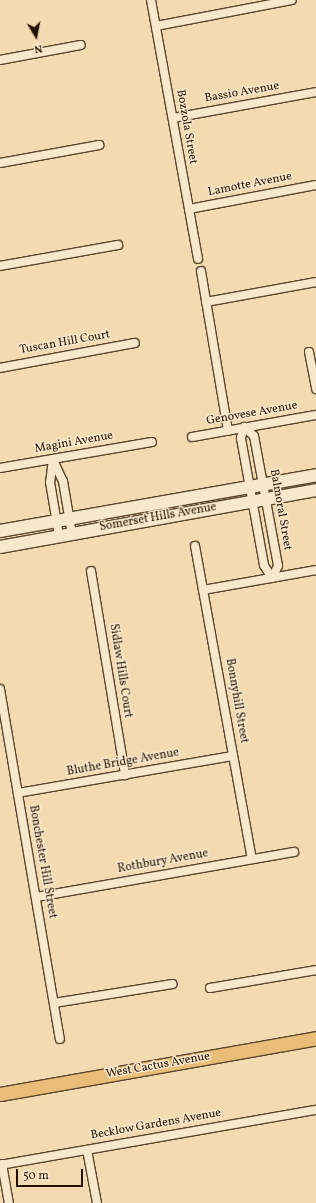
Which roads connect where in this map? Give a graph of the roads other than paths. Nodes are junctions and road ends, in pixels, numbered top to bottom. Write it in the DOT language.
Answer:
graph roads {
  1 [pos="152,0"];
  2 [pos="292,0"];
  3 [pos="156,26"];
  4 [pos="81,45"];
  5 [pos="0,60"];
  6 [pos="316,92"];
  7 [pos="173,118"];
  8 [pos="99,145"];
  9 [pos="0,163"];
  10 [pos="316,185"];
  11 [pos="189,209"];
  12 [pos="118,245"];
  13 [pos="198,259"];
  14 [pos="0,266"];
  15 [pos="200,271"];
  16 [pos="316,282"];
  17 [pos="206,302"];
  18 [pos="135,343"];
  19 [pos="309,352"];
  20 [pos="0,368"];
  21 [pos="315,374"];
  22 [pos="316,389"];
  23 [pos="316,415"];
  24 [pos="244,427"];
  25 [pos="228,431"];
  26 [pos="192,437"];
  27 [pos="152,442"];
  28 [pos="53,459"];
  29 [pos="0,468"];
  30 [pos="316,475"];
  31 [pos="263,484"];
  32 [pos="250,487"];
  33 [pos="316,490"];
  34 [pos="266,499"];
  35 [pos="253,502"];
  36 [pos="70,518"];
  37 [pos="56,521"];
  38 [pos="0,531"];
  39 [pos="72,534"];
  40 [pos="59,536"];
  41 [pos="0,546"];
  42 [pos="195,546"];
  43 [pos="316,570"];
  44 [pos="91,572"];
  45 [pos="272,578"];
  46 [pos="203,590"];
  47 [pos="0,689"];
  48 [pos="233,756"];
  49 [pos="125,775"];
  50 [pos="18,793"];
  51 [pos="294,852"];
  52 [pos="252,859"];
  53 [pos="36,897"];
  54 [pos="316,970"];
  55 [pos="172,984"];
  56 [pos="210,988"];
  57 [pos="54,1004"];
  58 [pos="316,1038"];
  59 [pos="60,1039"];
  60 [pos="0,1094"];
  61 [pos="316,1110"];
  62 [pos="87,1150"];
  63 [pos="1,1165"];
  64 [pos="9,1203"];
  65 [pos="96,1203"];
  1 -- 3 [label="street, Bozzola Street"];
  2 -- 3 [label="street"];
  3 -- 7 [label="street, Bozzola Street"];
  4 -- 5 [label="street"];
  6 -- 7 [label="street, Bassio Avenue"];
  7 -- 11 [label="street, Bozzola Street"];
  8 -- 9 [label="street"];
  10 -- 11 [label="street, Lamotte Avenue"];
  11 -- 13 [label="street, Bozzola Street"];
  12 -- 14 [label="street"];
  15 -- 17 [label="street"];
  16 -- 17 [label="street"];
  17 -- 25 [label="street"];
  18 -- 20 [label="street, Tuscan Hill Court"];
  19 -- 21 [label="street"];
  21 -- 22 [label="street"];
  23 -- 24 [label="street, Genovese Avenue"];
  24 -- 25 [label="street, Genovese Avenue"];
  24 -- 31 [label="street, Balmoral Street"];
  24 -- 32 [label="street, Balmoral Street"];
  25 -- 26 [label="street, Genovese Avenue"];
  27 -- 28 [label="street, Magini Avenue"];
  28 -- 29 [label="street, Magini Avenue"];
  28 -- 36 [label="street"];
  28 -- 37 [label="street"];
  30 -- 31 [label="main road, Somerset Hills Avenue"];
  31 -- 32 [label="main road, Somerset Hills Avenue"];
  31 -- 34 [label="street, Balmoral Street"];
  32 -- 35 [label="street, Balmoral Street"];
  32 -- 36 [label="main road, Somerset Hills Avenue"];
  33 -- 34 [label="main road, Somerset Hills Avenue"];
  34 -- 35 [label="main road, Somerset Hills Avenue"];
  34 -- 45 [label="street, Balmoral Street"];
  35 -- 39 [label="main road, Somerset Hills Avenue"];
  35 -- 45 [label="street, Balmoral Street"];
  36 -- 37 [label="main road, Somerset Hills Avenue"];
  36 -- 39 [label="street"];
  37 -- 38 [label="main road, Somerset Hills Avenue"];
  37 -- 40 [label="street"];
  39 -- 40 [label="main road, Somerset Hills Avenue"];
  40 -- 41 [label="main road, Somerset Hills Avenue"];
  42 -- 46 [label="street, Bonnyhill Street"];
  43 -- 45 [label="street"];
  44 -- 49 [label="street, Sidlaw Hills Court"];
  45 -- 46 [label="street"];
  46 -- 48 [label="street, Bonnyhill Street"];
  47 -- 50 [label="street, Bonchester Hill Street"];
  48 -- 49 [label="street, Bluthe Bridge Avenue"];
  48 -- 52 [label="street, Bonnyhill Street"];
  49 -- 50 [label="street, Bluthe Bridge Avenue"];
  50 -- 53 [label="street, Bonchester Hill Street"];
  51 -- 52 [label="street, Rothbury Avenue"];
  52 -- 53 [label="street, Rothbury Avenue"];
  53 -- 57 [label="street, Bonchester Hill Street"];
  54 -- 56 [label="street"];
  55 -- 57 [label="street"];
  57 -- 59 [label="street, Bonchester Hill Street"];
  58 -- 60 [label="main road, West Cactus Avenue"];
  61 -- 62 [label="street, Becklow Gardens Avenue"];
  62 -- 63 [label="street, Becklow Gardens Avenue"];
  62 -- 65 [label="street"];
  63 -- 64 [label="street"];
}
